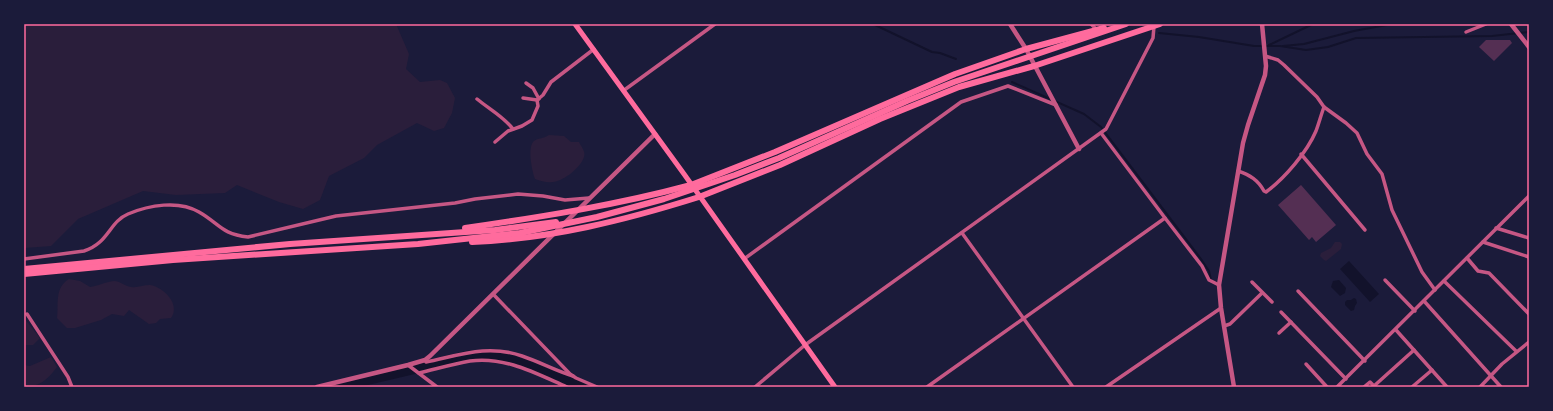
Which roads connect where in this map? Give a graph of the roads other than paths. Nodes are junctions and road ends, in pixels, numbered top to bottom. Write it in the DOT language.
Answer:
graph roads {
  1 [pos="575,24"];
  2 [pos="715,24"];
  3 [pos="1010,24"];
  4 [pos="1091,24"];
  5 [pos="1117,24"];
  6 [pos="1126,24"];
  7 [pos="1262,24"];
  8 [pos="1486,24"];
  9 [pos="1511,24"];
  10 [pos="1157,25"];
  11 [pos="1098,30"];
  12 [pos="1466,32"];
  13 [pos="1529,46"];
  14 [pos="594,49"];
  15 [pos="1026,49"];
  16 [pos="1265,56"];
  17 [pos="1034,66"];
  18 [pos="526,83"];
  19 [pos="623,91"];
  20 [pos="523,98"];
  21 [pos="476,99"];
  22 [pos="538,100"];
  23 [pos="1056,105"];
  24 [pos="1324,107"];
  25 [pos="513,129"];
  26 [pos="1101,133"];
  27 [pos="655,134"];
  28 [pos="495,142"];
  29 [pos="1079,149"];
  30 [pos="1302,154"];
  31 [pos="1238,171"];
  32 [pos="691,185"];
  33 [pos="700,196"];
  34 [pos="1529,196"];
  35 [pos="590,198"];
  36 [pos="1165,218"];
  37 [pos="1496,228"];
  38 [pos="1365,230"];
  39 [pos="520,233"];
  40 [pos="962,233"];
  41 [pos="418,235"];
  42 [pos="1529,238"];
  43 [pos="1483,242"];
  44 [pos="1529,257"];
  45 [pos="1467,258"];
  46 [pos="24,259"];
  47 [pos="744,259"];
  48 [pos="24,269"];
  49 [pos="24,274"];
  50 [pos="1385,280"];
  51 [pos="1444,281"];
  52 [pos="1252,282"];
  53 [pos="1219,285"];
  54 [pos="1435,290"];
  55 [pos="1298,291"];
  56 [pos="1262,293"];
  57 [pos="493,294"];
  58 [pos="1272,302"];
  59 [pos="1424,302"];
  60 [pos="1220,308"];
  61 [pos="1415,311"];
  62 [pos="1281,312"];
  63 [pos="27,314"];
  64 [pos="1529,314"];
  65 [pos="1023,319"];
  66 [pos="1291,322"];
  67 [pos="1224,326"];
  68 [pos="1396,330"];
  69 [pos="1279,333"];
  70 [pos="1529,342"];
  71 [pos="805,345"];
  72 [pos="1414,350"];
  73 [pos="1516,352"];
  74 [pos="425,360"];
  75 [pos="1365,361"];
  76 [pos="1306,364"];
  77 [pos="408,365"];
  78 [pos="1432,370"];
  79 [pos="419,373"];
  80 [pos="1491,375"];
  81 [pos="573,376"];
  82 [pos="1346,379"];
  83 [pos="1444,383"];
  84 [pos="1501,386"];
  85 [pos="72,387"];
  86 [pos="317,387"];
  87 [pos="437,387"];
  88 [pos="567,387"];
  89 [pos="597,387"];
  90 [pos="755,387"];
  91 [pos="835,387"];
  92 [pos="927,387"];
  93 [pos="1073,387"];
  94 [pos="1106,387"];
  95 [pos="1234,387"];
  96 [pos="1327,387"];
  97 [pos="1337,387"];
  98 [pos="1364,387"];
  99 [pos="1412,387"];
  100 [pos="1440,387"];
  101 [pos="1448,387"];
  102 [pos="1480,387"];
  1 -- 14 [label="main road"];
  2 -- 19 [label="street"];
  3 -- 15 [label="street"];
  4 -- 11 [label="street"];
  5 -- 11 [label="highway"];
  6 -- 39 [label="highway"];
  7 -- 16 [label="street"];
  8 -- 12 [label="street"];
  9 -- 13 [label="street"];
  10 -- 17 [label="highway"];
  10 -- 26 [label="street"];
  11 -- 15 [label="highway"];
  14 -- 19 [label="main road"];
  14 -- 22 [label="street"];
  15 -- 17 [label="street"];
  15 -- 32 [label="highway"];
  16 -- 24 [label="street"];
  16 -- 31 [label="street"];
  17 -- 23 [label="street"];
  17 -- 33 [label="highway"];
  18 -- 22 [label="street"];
  19 -- 27 [label="main road"];
  20 -- 22 [label="street"];
  21 -- 25 [label="street"];
  22 -- 25 [label="street"];
  23 -- 29 [label="street"];
  23 -- 47 [label="street"];
  24 -- 30 [label="street"];
  24 -- 54 [label="street"];
  25 -- 28 [label="street"];
  26 -- 29 [label="street"];
  26 -- 36 [label="street"];
  27 -- 32 [label="main road"];
  27 -- 35 [label="street"];
  29 -- 40 [label="street"];
  30 -- 31 [label="street"];
  30 -- 38 [label="street"];
  31 -- 53 [label="street"];
  32 -- 33 [label="main road"];
  32 -- 41 [label="highway"];
  33 -- 39 [label="highway"];
  33 -- 47 [label="main road"];
  34 -- 37 [label="street"];
  35 -- 46 [label="street"];
  35 -- 57 [label="street"];
  36 -- 53 [label="street"];
  36 -- 65 [label="street"];
  37 -- 42 [label="street"];
  37 -- 43 [label="street"];
  39 -- 41 [label="highway"];
  39 -- 49 [label="highway"];
  40 -- 65 [label="street"];
  40 -- 71 [label="street"];
  41 -- 48 [label="highway"];
  43 -- 44 [label="street"];
  43 -- 45 [label="street"];
  45 -- 51 [label="street"];
  45 -- 64 [label="street"];
  47 -- 71 [label="main road"];
  50 -- 61 [label="street"];
  51 -- 54 [label="street"];
  51 -- 73 [label="street"];
  52 -- 56 [label="street"];
  53 -- 60 [label="street"];
  54 -- 59 [label="street"];
  55 -- 75 [label="street"];
  56 -- 58 [label="street"];
  56 -- 67 [label="street"];
  57 -- 74 [label="street"];
  57 -- 81 [label="street"];
  59 -- 61 [label="street"];
  59 -- 80 [label="street"];
  60 -- 67 [label="street"];
  60 -- 94 [label="street"];
  61 -- 68 [label="street"];
  62 -- 66 [label="street"];
  63 -- 85 [label="street"];
  65 -- 92 [label="street"];
  65 -- 93 [label="street"];
  66 -- 69 [label="street"];
  66 -- 82 [label="street"];
  67 -- 95 [label="street"];
  68 -- 72 [label="street"];
  68 -- 75 [label="street"];
  70 -- 73 [label="street"];
  71 -- 90 [label="street"];
  71 -- 91 [label="main road"];
  72 -- 78 [label="street"];
  72 -- 98 [label="street"];
  73 -- 80 [label="street"];
  74 -- 77 [label="street"];
  74 -- 81 [label="street"];
  75 -- 82 [label="street"];
  76 -- 96 [label="street"];
  77 -- 79 [label="street"];
  77 -- 86 [label="street"];
  78 -- 83 [label="street"];
  78 -- 99 [label="street"];
  79 -- 87 [label="street"];
  79 -- 88 [label="street"];
  80 -- 84 [label="street"];
  80 -- 102 [label="street"];
  81 -- 89 [label="street"];
  82 -- 97 [label="street"];
  83 -- 100 [label="street"];
  83 -- 101 [label="street"];
}
